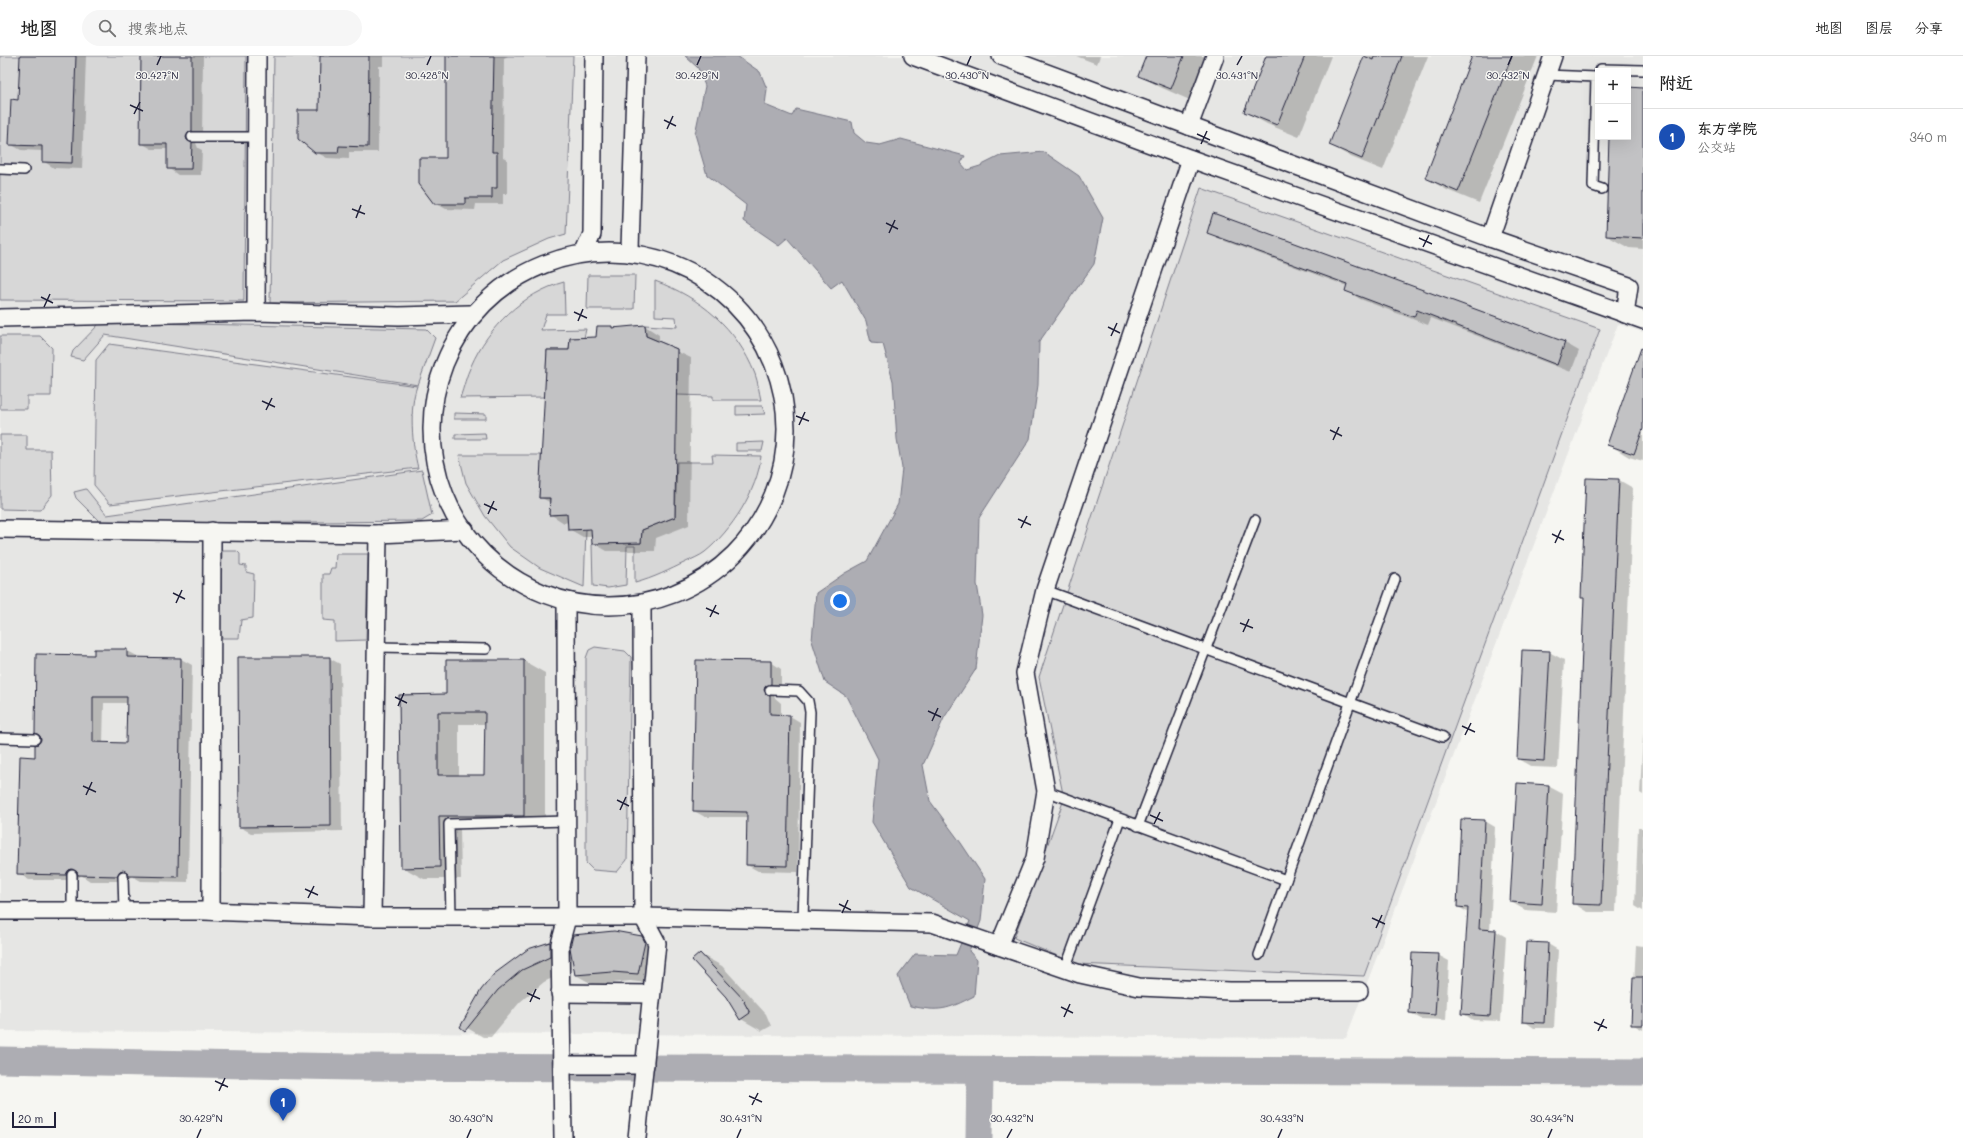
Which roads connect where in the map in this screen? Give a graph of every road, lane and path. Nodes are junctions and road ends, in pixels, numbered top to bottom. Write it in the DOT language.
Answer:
graph roads {
  1 [pos="258,56"];
  2 [pos="594,56"];
  3 [pos="636,56"];
  4 [pos="913,56"];
  5 [pos="1001,56"];
  6 [pos="1215,56"];
  7 [pos="1553,56"];
  8 [pos="1631,70"];
  9 [pos="1643,70"];
  10 [pos="1595,74"];
  11 [pos="1546,75"];
  12 [pos="1597,104"];
  13 [pos="1189,126"];
  14 [pos="192,137"];
  15 [pos="257,137"];
  16 [pos="1191,159"];
  17 [pos="0,169"];
  18 [pos="24,170"];
  19 [pos="1602,189"];
  20 [pos="1490,238"];
  21 [pos="630,249"];
  22 [pos="585,250"];
  23 [pos="256,312"];
  24 [pos="470,314"];
  25 [pos="1625,314"];
  26 [pos="0,318"];
  27 [pos="1643,320"];
  28 [pos="1255,520"];
  29 [pos="0,529"];
  30 [pos="466,530"];
  31 [pos="212,532"];
  32 [pos="378,534"];
  33 [pos="1396,579"];
  34 [pos="1045,590"];
  35 [pos="566,604"];
  36 [pos="642,609"];
  37 [pos="377,647"];
  38 [pos="486,649"];
  39 [pos="1206,649"];
  40 [pos="770,690"];
  41 [pos="1350,703"];
  42 [pos="1443,737"];
  43 [pos="0,738"];
  44 [pos="35,739"];
  45 [pos="1046,792"];
  46 [pos="1120,819"];
  47 [pos="567,821"];
  48 [pos="1138,826"];
  49 [pos="72,875"];
  50 [pos="123,876"];
  51 [pos="1286,880"];
  52 [pos="0,911"];
  53 [pos="72,911"];
  54 [pos="124,911"];
  55 [pos="211,911"];
  56 [pos="643,916"];
  57 [pos="372,917"];
  58 [pos="451,917"];
  59 [pos="567,918"];
  60 [pos="803,919"];
  61 [pos="1000,946"];
  62 [pos="1258,955"];
  63 [pos="1068,961"];
  64 [pos="1359,991"];
  65 [pos="560,993"];
  66 [pos="651,994"];
  67 [pos="562,1065"];
  68 [pos="645,1065"];
  69 [pos="563,1134"];
  70 [pos="638,1134"];
  1 -- 15 [label="street"];
  2 -- 22 [label="street"];
  3 -- 21 [label="street"];
  4 -- 16 [label="street"];
  5 -- 13 [label="street"];
  6 -- 13 [label="street"];
  7 -- 11 [label="street"];
  8 -- 9 [label="lane"];
  10 -- 11 [label="lane"];
  11 -- 20 [label="street"];
  12 -- 19 [label="lane"];
  13 -- 20 [label="street"];
  14 -- 15 [label="lane"];
  15 -- 23 [label="street"];
  16 -- 25 [label="street"];
  16 -- 34 [label="street"];
  17 -- 18 [label="lane"];
  20 -- 25 [label="street"];
  21 -- 22 [label="street"];
  21 -- 36 [label="street"];
  22 -- 24 [label="street"];
  23 -- 24 [label="street"];
  23 -- 26 [label="street"];
  24 -- 30 [label="street"];
  25 -- 27 [label="street"];
  28 -- 39 [label="lane"];
  29 -- 31 [label="street"];
  30 -- 32 [label="street"];
  30 -- 35 [label="street"];
  31 -- 32 [label="street"];
  31 -- 55 [label="street"];
  32 -- 37 [label="street"];
  33 -- 41 [label="lane"];
  34 -- 39 [label="lane"];
  34 -- 45 [label="street"];
  35 -- 36 [label="street"];
  35 -- 47 [label="street"];
  36 -- 56 [label="street"];
  37 -- 38 [label="lane"];
  37 -- 57 [label="street"];
  39 -- 41 [label="lane"];
  39 -- 48 [label="lane"];
  40 -- 60 [label="lane"];
  41 -- 42 [label="lane"];
  41 -- 51 [label="lane"];
  43 -- 44 [label="lane"];
  45 -- 46 [label="lane"];
  45 -- 61 [label="street"];
  46 -- 48 [label="lane"];
  46 -- 63 [label="lane"];
  47 -- 58 [label="lane"];
  47 -- 59 [label="street"];
  48 -- 51 [label="lane"];
  49 -- 53 [label="lane"];
  50 -- 54 [label="lane"];
  51 -- 62 [label="lane"];
  52 -- 53 [label="street"];
  53 -- 54 [label="street"];
  54 -- 55 [label="street"];
  55 -- 57 [label="street"];
  56 -- 59 [label="street"];
  56 -- 60 [label="street"];
  56 -- 66 [label="street"];
  57 -- 58 [label="street"];
  58 -- 59 [label="street"];
  59 -- 65 [label="street"];
  60 -- 61 [label="street"];
  61 -- 64 [label="street"];
  65 -- 66 [label="street"];
  65 -- 67 [label="street"];
  66 -- 68 [label="street"];
  67 -- 68 [label="street"];
  67 -- 69 [label="street"];
  68 -- 70 [label="street"];
}
